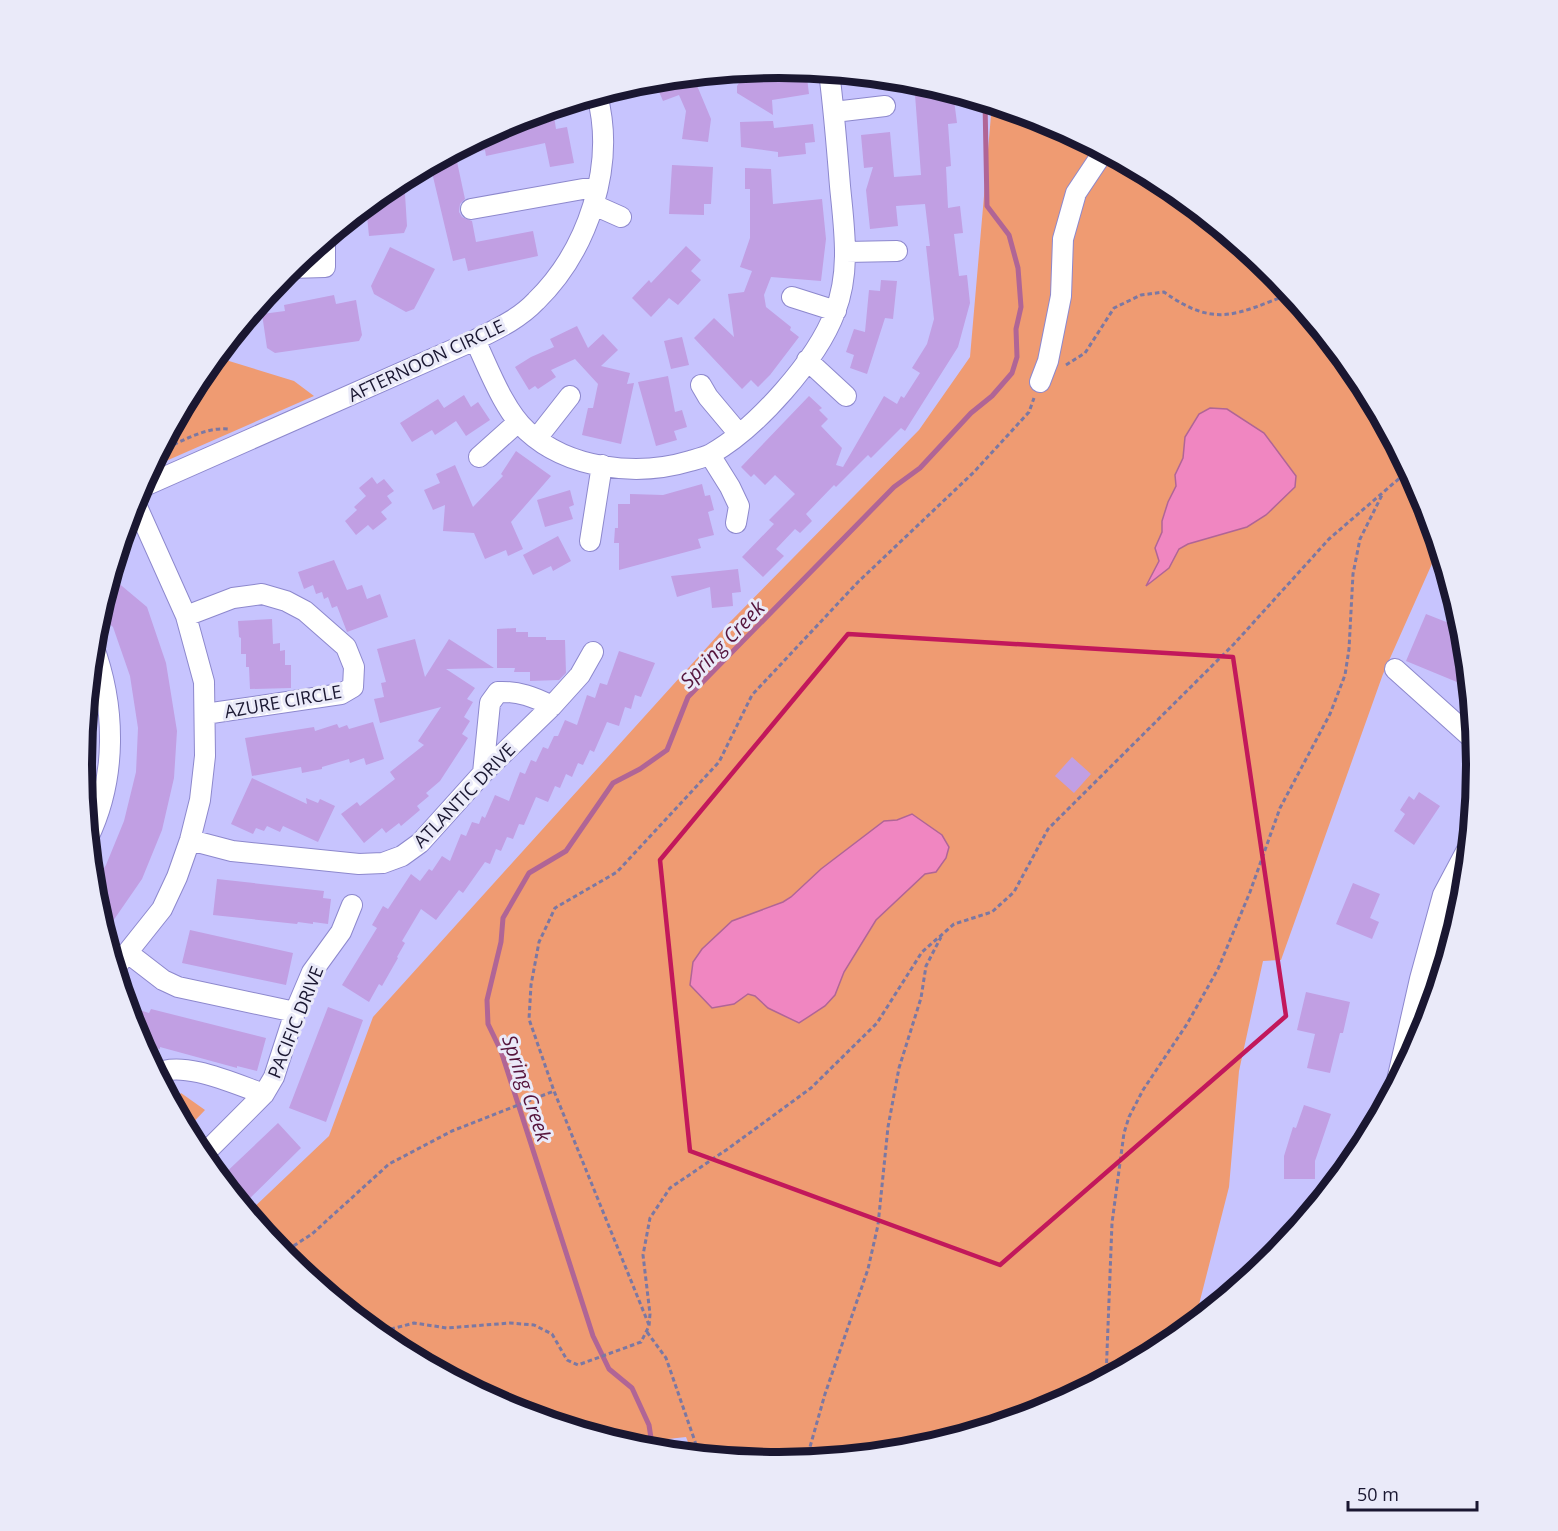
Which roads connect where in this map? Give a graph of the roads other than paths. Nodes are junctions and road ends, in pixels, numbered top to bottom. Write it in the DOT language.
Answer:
graph roads {
  1 [pos="831,80"];
  2 [pos="599,102"];
  3 [pos="885,106"];
  4 [pos="834,112"];
  5 [pos="1100,158"];
  6 [pos="596,197"];
  7 [pos="471,209"];
  8 [pos="621,216"];
  9 [pos="326,249"];
  10 [pos="897,251"];
  11 [pos="846,252"];
  12 [pos="306,268"];
  13 [pos="792,297"];
  14 [pos="836,310"];
  15 [pos="475,340"];
  16 [pos="807,360"];
  17 [pos="1040,382"];
  18 [pos="702,386"];
  19 [pos="570,396"];
  20 [pos="846,396"];
  21 [pos="518,422"];
  22 [pos="739,434"];
  23 [pos="537,438"];
  24 [pos="710,455"];
  25 [pos="479,457"];
  26 [pos="602,465"];
  27 [pos="153,482"];
  28 [pos="140,513"];
  29 [pos="736,523"];
  30 [pos="590,541"];
  31 [pos="186,616"];
  32 [pos="593,652"];
  33 [pos="99,665"];
  34 [pos="1395,669"];
  35 [pos="552,706"];
  36 [pos="205,714"];
  37 [pos="1465,732"];
  38 [pos="483,773"];
  39 [pos="94,825"];
  40 [pos="190,840"];
  41 [pos="1459,864"];
  42 [pos="351,905"];
  43 [pos="128,953"];
  44 [pos="121,962"];
  45 [pos="1430,981"];
  46 [pos="295,1012"];
  47 [pos="1417,1022"];
  48 [pos="163,1072"];
  49 [pos="264,1094"];
  50 [pos="209,1149"];
  1 -- 4 [label="street"];
  2 -- 6 [label="street, AFTERNOON CIRCLE"];
  3 -- 4 [label="street"];
  4 -- 11 [label="street"];
  5 -- 17 [label="street"];
  6 -- 7 [label="street"];
  6 -- 8 [label="street"];
  6 -- 15 [label="street, AFTERNOON CIRCLE"];
  9 -- 12 [label="street"];
  10 -- 11 [label="street"];
  11 -- 14 [label="street"];
  13 -- 14 [label="street"];
  14 -- 16 [label="street"];
  15 -- 21 [label="street"];
  15 -- 27 [label="street, AFTERNOON CIRCLE"];
  16 -- 20 [label="street"];
  16 -- 22 [label="street"];
  18 -- 22 [label="street"];
  19 -- 23 [label="street"];
  21 -- 23 [label="street"];
  21 -- 25 [label="street"];
  22 -- 24 [label="street"];
  23 -- 26 [label="street"];
  24 -- 26 [label="street"];
  24 -- 29 [label="street"];
  26 -- 30 [label="street"];
  28 -- 31 [label="street"];
  31 -- 36 [label="street"];
  31 -- 36 [label="street, AZURE CIRCLE"];
  32 -- 35 [label="street, ATLANTIC DRIVE"];
  33 -- 39 [label="street"];
  34 -- 37 [label="street"];
  35 -- 38 [label="street, ATLANTIC DRIVE"];
  35 -- 38 [label="street"];
  36 -- 40 [label="street"];
  38 -- 40 [label="street, ATLANTIC DRIVE"];
  40 -- 43 [label="street"];
  41 -- 45 [label="street"];
  42 -- 46 [label="street, PACIFIC DRIVE"];
  43 -- 44 [label="street"];
  43 -- 46 [label="street"];
  45 -- 47 [label="street"];
  46 -- 49 [label="street, PACIFIC DRIVE"];
  48 -- 49 [label="street"];
  49 -- 50 [label="street, PACIFIC DRIVE"];
}
